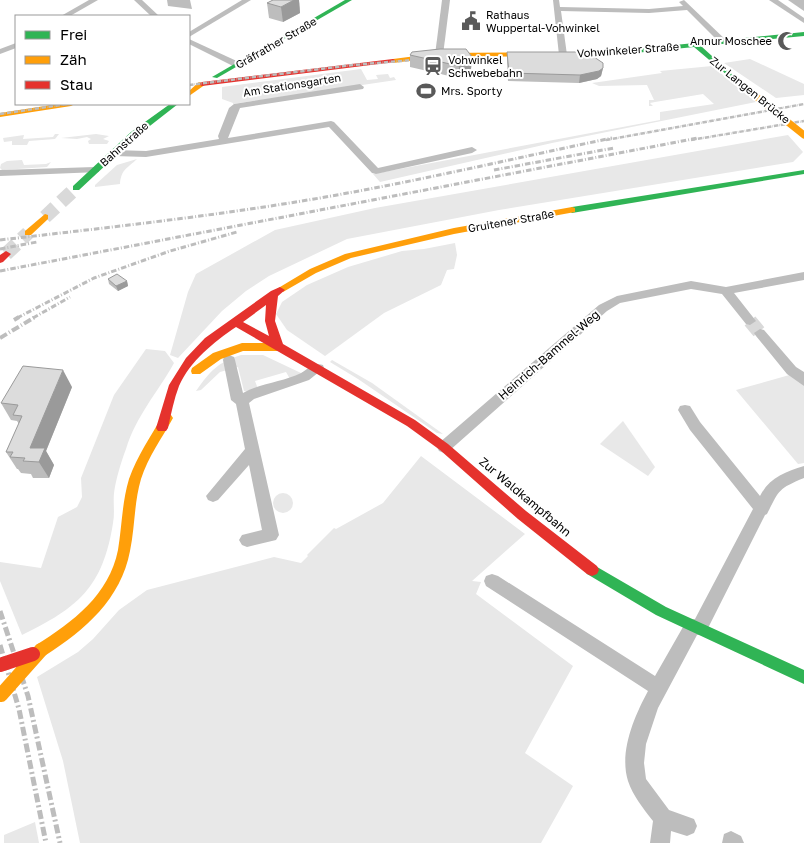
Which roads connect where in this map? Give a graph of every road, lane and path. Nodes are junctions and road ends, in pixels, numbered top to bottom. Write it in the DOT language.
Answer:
graph roads {
  1 [pos="94,0"];
  2 [pos="138,0"];
  3 [pos="247,0"];
  4 [pos="349,0"];
  5 [pos="446,0"];
  6 [pos="556,0"];
  7 [pos="680,0"];
  8 [pos="773,0"];
  9 [pos="688,8"];
  10 [pos="557,9"];
  11 [pos="67,15"];
  12 [pos="154,15"];
  13 [pos="804,21"];
  14 [pos="190,34"];
  15 [pos="804,34"];
  16 [pos="190,41"];
  17 [pos="724,42"];
  18 [pos="15,45"];
  19 [pos="696,45"];
  20 [pos="0,52"];
  21 [pos="439,55"];
  22 [pos="562,55"];
  23 [pos="238,65"];
  24 [pos="197,87"];
  25 [pos="360,87"];
  26 [pos="57,105"];
  27 [pos="173,105"];
  28 [pos="28,107"];
  29 [pos="0,115"];
  30 [pos="804,135"];
  31 [pos="224,141"];
  32 [pos="122,144"];
  33 [pos="472,150"];
  34 [pos="157,151"];
  35 [pos="114,153"];
  36 [pos="95,170"];
  37 [pos="803,171"];
  38 [pos="0,172"];
  39 [pos="76,188"];
  40 [pos="46,217"];
  41 [pos="28,233"];
  42 [pos="804,276"];
  43 [pos="726,291"];
  44 [pos="274,293"];
  45 [pos="750,321"];
  46 [pos="236,322"];
  47 [pos="760,333"];
  48 [pos="279,347"];
  49 [pos="229,360"];
  50 [pos="318,368"];
  51 [pos="196,371"];
  52 [pos="804,381"];
  53 [pos="242,402"];
  54 [pos="685,410"];
  55 [pos="162,428"];
  56 [pos="444,446"];
  57 [pos="253,450"];
  58 [pos="804,472"];
  59 [pos="213,496"];
  60 [pos="762,510"];
  61 [pos="247,540"];
  62 [pos="492,581"];
  63 [pos="696,627"];
  64 [pos="41,650"];
  65 [pos="0,665"];
  66 [pos="804,677"];
  67 [pos="659,688"];
  68 [pos="0,696"];
  69 [pos="663,818"];
  70 [pos="687,826"];
  71 [pos="660,843"];
  1 -- 11 [label="street"];
  2 -- 12 [label="street"];
  3 -- 14 [label="street"];
  4 -- 23 [label="main road, Gräfrather Straße"];
  5 -- 21 [label="street"];
  6 -- 10 [label="street"];
  7 -- 9 [label="street"];
  8 -- 13 [label="street"];
  9 -- 10 [label="street"];
  9 -- 17 [label="street"];
  10 -- 22 [label="street"];
  15 -- 17 [label="main road, Vohwinkeler Straße"];
  16 -- 23 [label="street"];
  17 -- 19 [label="main road, Vohwinkeler Straße"];
  18 -- 20 [label="street"];
  19 -- 22 [label="main road, Vohwinkeler Straße"];
  19 -- 30 [label="main road, Zur Langen Brücke, bridge"];
  21 -- 22 [label="main road, Vohwinkeler Straße"];
  21 -- 24 [label="main road, Vohwinkeler Straße"];
  23 -- 24 [label="main road, Gräfrather Straße"];
  25 -- 31 [label="street, Am Stationsgarten"];
  26 -- 28 [label="main road"];
  27 -- 32 [label="main road, Bahnstraße"];
  28 -- 29 [label="main road"];
  31 -- 33 [label="street"];
  31 -- 34 [label="street"];
  32 -- 34 [label="street"];
  32 -- 35 [label="main road, Bahnstraße"];
  34 -- 35 [label="street"];
  35 -- 36 [label="main road, Bahnstraße"];
  36 -- 38 [label="street"];
  36 -- 39 [label="main road, Bahnstraße"];
  37 -- 44 [label="main road, Gruitener Straße"];
  40 -- 41 [label="main road"];
  42 -- 43 [label="street, Heinrich-Bammel-Weg"];
  43 -- 45 [label="street"];
  43 -- 56 [label="street, Heinrich-Bammel-Weg"];
  44 -- 46 [label="main road, Gruitener Straße"];
  44 -- 48 [label="main road"];
  46 -- 48 [label="main road, Zur Waldkampfbahn"];
  46 -- 51 [label="main road, Gruitener Straße"];
  46 -- 55 [label="main road, Gruitener Straße"];
  47 -- 52 [label="street"];
  48 -- 50 [label="main road, Zur Waldkampfbahn"];
  48 -- 51 [label="main road"];
  49 -- 53 [label="street"];
  50 -- 53 [label="street"];
  50 -- 56 [label="main road, Zur Waldkampfbahn"];
  51 -- 55 [label="main road, Gruitener Straße"];
  53 -- 57 [label="street"];
  54 -- 60 [label="street"];
  55 -- 64 [label="main road, Gruitener Straße"];
  56 -- 63 [label="main road, Zur Waldkampfbahn"];
  57 -- 59 [label="street"];
  57 -- 61 [label="street"];
  58 -- 60 [label="street"];
  60 -- 63 [label="street"];
  62 -- 67 [label="street"];
  63 -- 66 [label="main road, Zur Waldkampfbahn"];
  63 -- 67 [label="street"];
  64 -- 65 [label="main road, Gruitener Straße, bridge"];
  64 -- 68 [label="main road, bridge"];
  67 -- 69 [label="street"];
  69 -- 70 [label="street"];
  69 -- 71 [label="street"];
}
